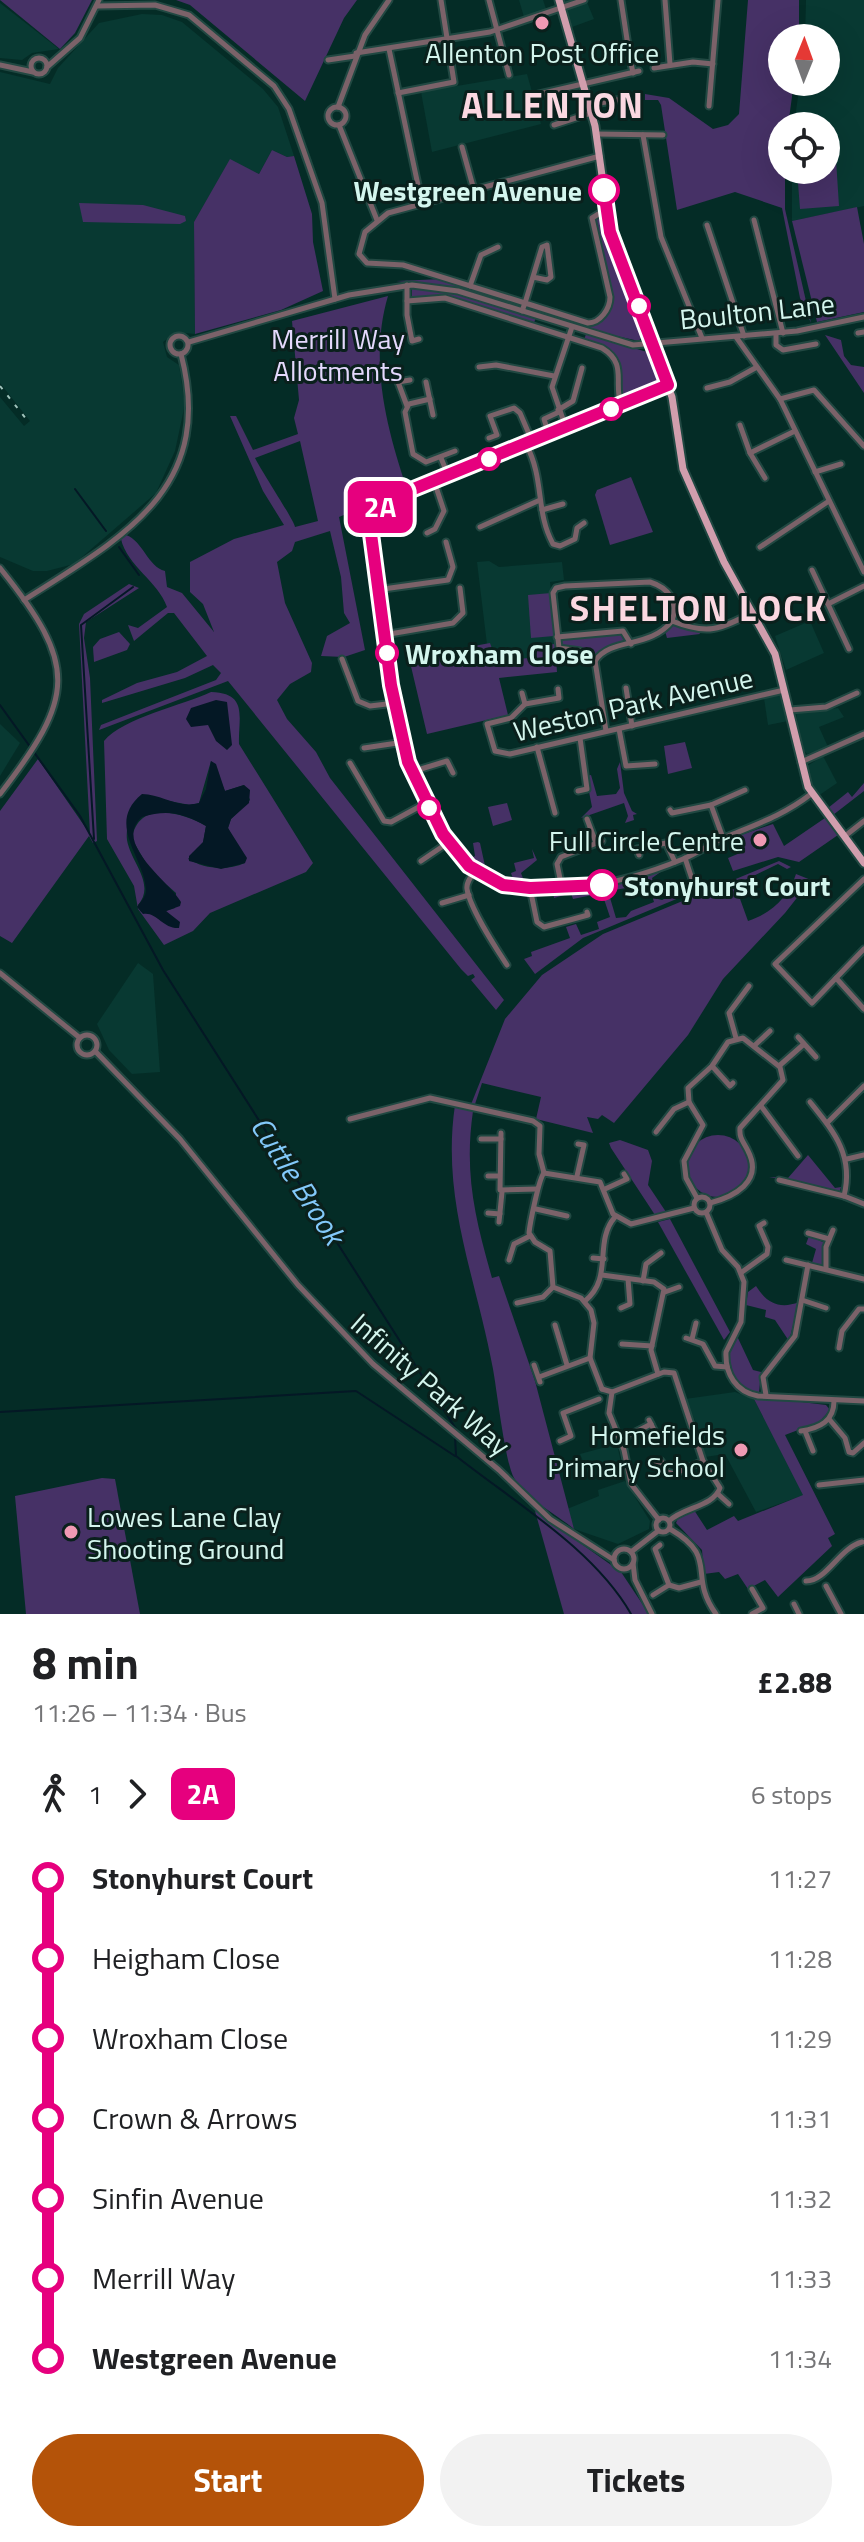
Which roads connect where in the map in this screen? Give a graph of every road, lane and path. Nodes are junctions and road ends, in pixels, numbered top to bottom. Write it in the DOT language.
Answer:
graph roads {
  1 [pos="389,0"];
  2 [pos="441,0"];
  3 [pos="489,0"];
  4 [pos="584,0"];
  5 [pos="621,0"];
  6 [pos="665,0"];
  7 [pos="718,0"];
  8 [pos="98,3"];
  9 [pos="560,4"];
  10 [pos="497,29"];
  11 [pos="448,39"];
  12 [pos="628,46"];
  13 [pos="389,49"];
  14 [pos="356,54"];
  15 [pos="60,56"];
  16 [pos="630,58"];
  17 [pos="43,59"];
  18 [pos="328,60"];
  19 [pos="31,62"];
  20 [pos="670,64"];
  21 [pos="713,64"];
  22 [pos="0,65"];
  23 [pos="47,67"];
  24 [pos="15,68"];
  25 [pos="654,68"];
  26 [pos="33,72"];
  27 [pos="509,75"];
  28 [pos="581,83"];
  29 [pos="398,93"];
  30 [pos="535,95"];
  31 [pos="628,98"];
  32 [pos="709,106"];
  33 [pos="338,107"];
  34 [pos="591,109"];
  35 [pos="339,125"];
  36 [pos="554,125"];
  37 [pos="597,134"];
  38 [pos="643,135"];
  39 [pos="663,135"];
  40 [pos="462,147"];
  41 [pos="600,156"];
  42 [pos="474,190"];
  43 [pos="422,204"];
  44 [pos="605,210"];
  45 [pos="377,220"];
  46 [pos="754,220"];
  47 [pos="707,225"];
  48 [pos="498,247"];
  49 [pos="533,277"];
  50 [pos="407,285"];
  51 [pos="470,286"];
  52 [pos="335,299"];
  53 [pos="407,301"];
  54 [pos="525,303"];
  55 [pos="522,311"];
  56 [pos="864,317"];
  57 [pos="572,327"];
  58 [pos="780,333"];
  59 [pos="744,336"];
  60 [pos="568,337"];
  61 [pos="736,337"];
  62 [pos="702,338"];
  63 [pos="419,339"];
  64 [pos="189,342"];
  65 [pos="654,342"];
  66 [pos="816,344"];
  67 [pos="181,354"];
  68 [pos="479,367"];
  69 [pos="582,367"];
  70 [pos="757,367"];
  71 [pos="554,376"];
  72 [pos="410,380"];
  73 [pos="426,382"];
  74 [pos="668,385"];
  75 [pos="707,388"];
  76 [pos="430,399"];
  77 [pos="780,399"];
  78 [pos="621,405"];
  79 [pos="407,406"];
  80 [pos="558,411"];
  81 [pos="433,415"];
  82 [pos="740,425"];
  83 [pos="566,428"];
  84 [pos="795,431"];
  85 [pos="549,435"];
  86 [pos="489,438"];
  87 [pos="529,443"];
  88 [pos="864,446"];
  89 [pos="455,451"];
  90 [pos="750,453"];
  91 [pos="441,458"];
  92 [pos="841,464"];
  93 [pos="815,472"];
  94 [pos="448,475"];
  95 [pos="765,478"];
  96 [pos="434,481"];
  97 [pos="540,500"];
  98 [pos="829,501"];
  99 [pos="563,504"];
  100 [pos="542,510"];
  101 [pos="584,523"];
  102 [pos="480,527"];
  103 [pos="427,533"];
  104 [pos="446,542"];
  105 [pos="760,547"];
  106 [pos="864,547"];
  107 [pos="854,552"];
  108 [pos="0,568"];
  109 [pos="812,570"];
  110 [pos="864,572"];
  111 [pos="864,586"];
  112 [pos="460,588"];
  113 [pos="376,590"];
  114 [pos="24,600"];
  115 [pos="828,604"];
  116 [pos="753,612"];
  117 [pos="672,621"];
  118 [pos="384,635"];
  119 [pos="557,637"];
  120 [pos="631,644"];
  121 [pos="849,649"];
  122 [pos="342,659"];
  123 [pos="595,661"];
  124 [pos="626,688"];
  125 [pos="558,689"];
  126 [pos="785,689"];
  127 [pos="522,693"];
  128 [pos="857,693"];
  129 [pos="395,703"];
  130 [pos="525,704"];
  131 [pos="790,710"];
  132 [pos="632,726"];
  133 [pos="619,729"];
  134 [pos="606,732"];
  135 [pos="864,734"];
  136 [pos="580,738"];
  137 [pos="404,742"];
  138 [pos="537,747"];
  139 [pos="364,748"];
  140 [pos="800,762"];
  141 [pos="350,763"];
  142 [pos="655,764"];
  143 [pos="411,772"];
  144 [pos="453,773"];
  145 [pos="745,790"];
  146 [pos="578,791"];
  147 [pos="0,794"];
  148 [pos="811,794"];
  149 [pos="426,803"];
  150 [pos="711,805"];
  151 [pos="670,810"];
  152 [pos="555,813"];
  153 [pos="587,819"];
  154 [pos="864,821"];
  155 [pos="845,836"];
  156 [pos="723,838"];
  157 [pos="449,842"];
  158 [pos="639,855"];
  159 [pos="685,858"];
  160 [pos="421,861"];
  161 [pos="675,862"];
  162 [pos="864,863"];
  163 [pos="475,871"];
  164 [pos="864,879"];
  165 [pos="693,882"];
  166 [pos="530,888"];
  167 [pos="562,888"];
  168 [pos="469,895"];
  169 [pos="442,903"];
  170 [pos="587,912"];
  171 [pos="864,949"];
  172 [pos="507,965"];
  173 [pos="0,973"];
  174 [pos="836,978"];
  175 [pos="749,986"];
  176 [pos="864,1009"];
  177 [pos="770,1031"];
  178 [pos="798,1037"];
  179 [pos="80,1038"];
  180 [pos="738,1038"];
  181 [pos="804,1044"];
  182 [pos="754,1046"];
  183 [pos="95,1051"];
  184 [pos="816,1057"];
  185 [pos="712,1066"];
  186 [pos="779,1066"];
  187 [pos="730,1086"];
  188 [pos="864,1086"];
  189 [pos="689,1102"];
  190 [pos="810,1102"];
  191 [pos="761,1106"];
  192 [pos="350,1119"];
  193 [pos="653,1122"];
  194 [pos="827,1123"];
  195 [pos="481,1139"];
  196 [pos="583,1145"];
  197 [pos="864,1155"];
  198 [pos="798,1156"];
  199 [pos="847,1159"];
  200 [pos="544,1173"];
  201 [pos="488,1176"];
  202 [pos="499,1176"];
  203 [pos="577,1176"];
  204 [pos="627,1179"];
  205 [pos="779,1180"];
  206 [pos="537,1189"];
  207 [pos="605,1189"];
  208 [pos="502,1192"];
  209 [pos="844,1196"];
  210 [pos="697,1198"];
  211 [pos="710,1203"];
  212 [pos="864,1204"];
  213 [pos="694,1208"];
  214 [pos="536,1209"];
  215 [pos="706,1212"];
  216 [pos="488,1213"];
  217 [pos="500,1214"];
  218 [pos="567,1216"];
  219 [pos="615,1217"];
  220 [pos="499,1222"];
  221 [pos="764,1223"];
  222 [pos="833,1230"];
  223 [pos="808,1233"];
  224 [pos="530,1236"];
  225 [pos="829,1239"];
  226 [pos="661,1253"];
  227 [pos="507,1254"];
  228 [pos="593,1258"];
  229 [pos="604,1259"];
  230 [pos="786,1260"];
  231 [pos="808,1265"];
  232 [pos="826,1269"];
  233 [pos="742,1272"];
  234 [pos="602,1275"];
  235 [pos="628,1279"];
  236 [pos="864,1279"];
  237 [pos="643,1281"];
  238 [pos="553,1287"];
  239 [pos="679,1287"];
  240 [pos="665,1292"];
  241 [pos="802,1300"];
  242 [pos="585,1301"];
  243 [pos="517,1303"];
  244 [pos="621,1308"];
  245 [pos="826,1308"];
  246 [pos="864,1309"];
  247 [pos="696,1323"];
  248 [pos="555,1325"];
  249 [pos="632,1336"];
  250 [pos="622,1344"];
  251 [pos="631,1344"];
  252 [pos="652,1346"];
  253 [pos="839,1348"];
  254 [pos="590,1358"];
  255 [pos="534,1365"];
  256 [pos="567,1365"];
  257 [pos="727,1367"];
  258 [pos="658,1374"];
  259 [pos="602,1389"];
  260 [pos="612,1392"];
  261 [pos="766,1395"];
  262 [pos="599,1399"];
  263 [pos="834,1401"];
  264 [pos="864,1401"];
  265 [pos="608,1402"];
  266 [pos="829,1419"];
  267 [pos="651,1425"];
  268 [pos="620,1440"];
  269 [pos="560,1441"];
  270 [pos="864,1443"];
  271 [pos="813,1451"];
  272 [pos="660,1461"];
  273 [pos="703,1461"];
  274 [pos="864,1480"];
  275 [pos="822,1483"];
  276 [pos="718,1494"];
  277 [pos="729,1504"];
  278 [pos="659,1520"];
  279 [pos="669,1521"];
  280 [pos="670,1529"];
  281 [pos="658,1531"];
  282 [pos="863,1543"];
  283 [pos="655,1548"];
  284 [pos="599,1550"];
  285 [pos="617,1551"];
  286 [pos="631,1552"];
  287 [pos="614,1560"];
  288 [pos="633,1563"];
  289 [pos="623,1569"];
  290 [pos="635,1580"];
  291 [pos="806,1581"];
  292 [pos="701,1582"];
  293 [pos="669,1585"];
  294 [pos="826,1586"];
  295 [pos="752,1589"];
  296 [pos="653,1595"];
  297 [pos="797,1609"];
  298 [pos="765,1611"];
  299 [pos="652,1614"];
  300 [pos="715,1614"];
  301 [pos="752,1614"];
  302 [pos="789,1614"];
  303 [pos="841,1614"];
  1 -- 14 [label="street"];
  2 -- 11 [label="street"];
  3 -- 10 [label="street"];
  4 -- 9 [label="street"];
  5 -- 12 [label="street"];
  6 -- 20 [label="street"];
  7 -- 21 [label="street"];
  8 -- 15 [label="street"];
  8 -- 52 [label="street"];
  9 -- 10 [label="street"];
  9 -- 28 [label="main road"];
  10 -- 11 [label="street"];
  10 -- 27 [label="street"];
  11 -- 13 [label="street"];
  11 -- 29 [label="street"];
  13 -- 14 [label="street"];
  13 -- 29 [label="street"];
  14 -- 18 [label="street"];
  14 -- 33 [label="street"];
  15 -- 17 [label="street"];
  15 -- 23 [label="street"];
  16 -- 28 [label="street"];
  17 -- 19 [label="street"];
  17 -- 23 [label="street"];
  19 -- 24 [label="street"];
  19 -- 26 [label="street"];
  20 -- 21 [label="street"];
  20 -- 25 [label="street"];
  21 -- 32 [label="street"];
  22 -- 24 [label="street"];
  23 -- 26 [label="street"];
  24 -- 26 [label="street"];
  28 -- 30 [label="street"];
  28 -- 34 [label="main road"];
  29 -- 43 [label="street"];
  31 -- 34 [label="street"];
  33 -- 35 [label="street"];
  33 -- 35 [label="street"];
  34 -- 36 [label="street"];
  34 -- 37 [label="main road"];
  35 -- 45 [label="street"];
  37 -- 38 [label="street"];
  37 -- 41 [label="main road"];
  38 -- 39 [label="street"];
  38 -- 62 [label="street"];
  40 -- 42 [label="street"];
  41 -- 42 [label="street"];
  41 -- 44 [label="main road"];
  42 -- 43 [label="street"];
  43 -- 45 [label="street"];
  44 -- 54 [label="street"];
  44 -- 65 [label="main road"];
  45 -- 51 [label="street"];
  46 -- 58 [label="street"];
  47 -- 59 [label="street"];
  48 -- 51 [label="street"];
  49 -- 49 [label="street"];
  49 -- 54 [label="street"];
  50 -- 52 [label="street, Boulton Lane"];
  50 -- 53 [label="street"];
  50 -- 55 [label="street, Boulton Lane"];
  51 -- 54 [label="street"];
  52 -- 64 [label="street, Boulton Lane"];
  53 -- 60 [label="street"];
  53 -- 63 [label="street"];
  54 -- 55 [label="street"];
  55 -- 57 [label="street, Boulton Lane"];
  56 -- 58 [label="street, Boulton Lane"];
  57 -- 60 [label="street"];
  57 -- 65 [label="street, Boulton Lane"];
  58 -- 59 [label="street, Boulton Lane"];
  58 -- 66 [label="street"];
  59 -- 61 [label="street, Boulton Lane"];
  60 -- 71 [label="street"];
  60 -- 78 [label="street"];
  61 -- 62 [label="street, Boulton Lane"];
  61 -- 70 [label="street"];
  62 -- 65 [label="street, Boulton Lane"];
  64 -- 67 [label="street"];
  64 -- 67 [label="street"];
  65 -- 74 [label="main road"];
  67 -- 114 [label="street"];
  68 -- 71 [label="street"];
  69 -- 80 [label="street"];
  70 -- 75 [label="street"];
  70 -- 77 [label="street"];
  71 -- 80 [label="street"];
  72 -- 79 [label="street"];
  73 -- 76 [label="street"];
  74 -- 78 [label="street"];
  74 -- 116 [label="main road"];
  76 -- 79 [label="street"];
  76 -- 81 [label="street"];
  77 -- 84 [label="street"];
  77 -- 88 [label="street"];
  78 -- 83 [label="street"];
  79 -- 91 [label="street"];
  80 -- 83 [label="street"];
  80 -- 85 [label="street"];
  82 -- 90 [label="street"];
  83 -- 85 [label="street"];
  84 -- 90 [label="street"];
  84 -- 93 [label="street"];
  85 -- 87 [label="street"];
  86 -- 87 [label="street"];
  87 -- 94 [label="street"];
  87 -- 97 [label="street"];
  89 -- 91 [label="street"];
  90 -- 95 [label="street"];
  91 -- 94 [label="street"];
  92 -- 93 [label="street"];
  93 -- 98 [label="street"];
  94 -- 96 [label="street"];
  96 -- 103 [label="street"];
  96 -- 113 [label="street"];
  97 -- 100 [label="street"];
  97 -- 102 [label="street"];
  98 -- 105 [label="street"];
  98 -- 107 [label="street"];
  99 -- 100 [label="street"];
  100 -- 101 [label="street"];
  104 -- 113 [label="street"];
  106 -- 107 [label="street"];
  107 -- 110 [label="street"];
  108 -- 114 [label="street"];
  109 -- 115 [label="street"];
  111 -- 115 [label="street"];
  112 -- 118 [label="street"];
  113 -- 118 [label="street"];
  114 -- 147 [label="street"];
  115 -- 121 [label="street"];
  116 -- 117 [label="street"];
  116 -- 126 [label="main road"];
  117 -- 119 [label="street"];
  117 -- 120 [label="street"];
  118 -- 129 [label="street"];
  119 -- 120 [label="street"];
  119 -- 123 [label="street"];
  120 -- 123 [label="street"];
  122 -- 129 [label="street"];
  123 -- 134 [label="street"];
  124 -- 132 [label="street"];
  125 -- 130 [label="street"];
  126 -- 131 [label="main road"];
  126 -- 132 [label="street, Weston Park Avenue"];
  127 -- 130 [label="street"];
  128 -- 131 [label="street"];
  129 -- 137 [label="street"];
  130 -- 138 [label="street, Weston Park Avenue"];
  131 -- 140 [label="main road"];
  132 -- 133 [label="street, Weston Park Avenue"];
  133 -- 134 [label="street, Weston Park Avenue"];
  133 -- 142 [label="street"];
  134 -- 136 [label="street, Weston Park Avenue"];
  135 -- 140 [label="street"];
  136 -- 138 [label="street, Weston Park Avenue"];
  136 -- 146 [label="street"];
  137 -- 139 [label="street"];
  137 -- 143 [label="street"];
  138 -- 152 [label="street"];
  140 -- 148 [label="main road"];
  141 -- 149 [label="street"];
  143 -- 144 [label="street"];
  143 -- 149 [label="street"];
  145 -- 150 [label="street"];
  148 -- 155 [label="main road"];
  148 -- 156 [label="street"];
  149 -- 157 [label="street"];
  150 -- 151 [label="street"];
  150 -- 156 [label="street"];
  153 -- 167 [label="street"];
  154 -- 155 [label="street"];
  155 -- 162 [label="main road"];
  156 -- 159 [label="street"];
  157 -- 160 [label="street"];
  157 -- 163 [label="street"];
  158 -- 161 [label="street"];
  159 -- 161 [label="street"];
  159 -- 165 [label="street"];
  161 -- 167 [label="street"];
  163 -- 166 [label="street"];
  163 -- 168 [label="street"];
  164 -- 174 [label="street"];
  166 -- 167 [label="street"];
  166 -- 170 [label="street"];
  168 -- 169 [label="street"];
  168 -- 172 [label="street"];
  171 -- 174 [label="street"];
  173 -- 179 [label="street"];
  174 -- 176 [label="street"];
  175 -- 180 [label="street"];
  177 -- 182 [label="street"];
  178 -- 181 [label="street"];
  179 -- 183 [label="street"];
  179 -- 183 [label="street"];
  180 -- 182 [label="street"];
  180 -- 185 [label="street"];
  181 -- 184 [label="street"];
  181 -- 186 [label="street"];
  182 -- 186 [label="street"];
  183 -- 284 [label="street, Infinity Park Way"];
  185 -- 187 [label="street"];
  185 -- 189 [label="street"];
  186 -- 191 [label="street"];
  188 -- 194 [label="street"];
  189 -- 193 [label="street"];
  189 -- 210 [label="street"];
  190 -- 194 [label="street"];
  191 -- 198 [label="street"];
  191 -- 211 [label="street"];
  192 -- 200 [label="street"];
  194 -- 199 [label="street"];
  195 -- 202 [label="street"];
  196 -- 203 [label="street"];
  197 -- 199 [label="street"];
  199 -- 209 [label="street"];
  200 -- 203 [label="street"];
  200 -- 206 [label="street"];
  201 -- 202 [label="street"];
  202 -- 208 [label="street"];
  203 -- 207 [label="street"];
  204 -- 207 [label="street"];
  205 -- 209 [label="street"];
  206 -- 208 [label="street"];
  206 -- 214 [label="street"];
  207 -- 219 [label="street"];
  208 -- 217 [label="street"];
  209 -- 212 [label="street"];
  210 -- 211 [label="street"];
  210 -- 213 [label="street"];
  211 -- 215 [label="street"];
  213 -- 215 [label="street"];
  213 -- 219 [label="street"];
  214 -- 218 [label="street"];
  214 -- 224 [label="street"];
  215 -- 233 [label="street"];
  216 -- 217 [label="street"];
  217 -- 220 [label="street"];
  219 -- 229 [label="street"];
  221 -- 233 [label="street"];
  222 -- 225 [label="street"];
  223 -- 225 [label="street"];
  224 -- 227 [label="street"];
  224 -- 238 [label="street"];
  225 -- 232 [label="street"];
  226 -- 237 [label="street"];
  228 -- 229 [label="street"];
  229 -- 234 [label="street"];
  230 -- 231 [label="street"];
  231 -- 232 [label="street"];
  231 -- 241 [label="street"];
  232 -- 236 [label="street"];
  233 -- 257 [label="street"];
  234 -- 235 [label="street"];
  234 -- 242 [label="street"];
  235 -- 237 [label="street"];
  235 -- 244 [label="street"];
  237 -- 240 [label="street"];
  238 -- 242 [label="street"];
  238 -- 243 [label="street"];
  239 -- 240 [label="street"];
  240 -- 252 [label="street"];
  241 -- 245 [label="street"];
  241 -- 261 [label="street"];
  242 -- 254 [label="street"];
  246 -- 253 [label="street"];
  247 -- 257 [label="street"];
  248 -- 256 [label="street"];
  249 -- 251 [label="street"];
  250 -- 251 [label="street"];
  251 -- 252 [label="street"];
  252 -- 258 [label="street"];
  254 -- 256 [label="street"];
  254 -- 259 [label="street"];
  255 -- 256 [label="street"];
  257 -- 261 [label="street"];
  258 -- 260 [label="street"];
  258 -- 273 [label="street"];
  259 -- 260 [label="street"];
  259 -- 262 [label="street"];
  260 -- 265 [label="street"];
  261 -- 263 [label="street"];
  262 -- 265 [label="street"];
  262 -- 269 [label="street"];
  263 -- 264 [label="street"];
  263 -- 266 [label="street"];
  265 -- 268 [label="street"];
  266 -- 270 [label="street"];
  266 -- 271 [label="street"];
  267 -- 268 [label="street"];
  268 -- 278 [label="street"];
  272 -- 273 [label="street"];
  273 -- 276 [label="street"];
  274 -- 275 [label="street"];
  276 -- 277 [label="street"];
  276 -- 279 [label="street"];
  278 -- 279 [label="street"];
  278 -- 281 [label="street"];
  279 -- 280 [label="street"];
  280 -- 281 [label="street"];
  280 -- 292 [label="street"];
  281 -- 286 [label="street"];
  282 -- 291 [label="street"];
  283 -- 293 [label="street"];
  284 -- 285 [label="street, Infinity Park Way"];
  284 -- 287 [label="street, Infinity Park Way"];
  285 -- 286 [label="street"];
  285 -- 287 [label="street"];
  286 -- 288 [label="street"];
  287 -- 289 [label="street"];
  288 -- 289 [label="street"];
  288 -- 290 [label="street"];
  289 -- 290 [label="street"];
  290 -- 299 [label="street"];
  292 -- 293 [label="street"];
  292 -- 300 [label="street"];
  293 -- 296 [label="street"];
  294 -- 303 [label="street"];
  295 -- 298 [label="street"];
  297 -- 302 [label="street"];
  298 -- 301 [label="street"];
}
